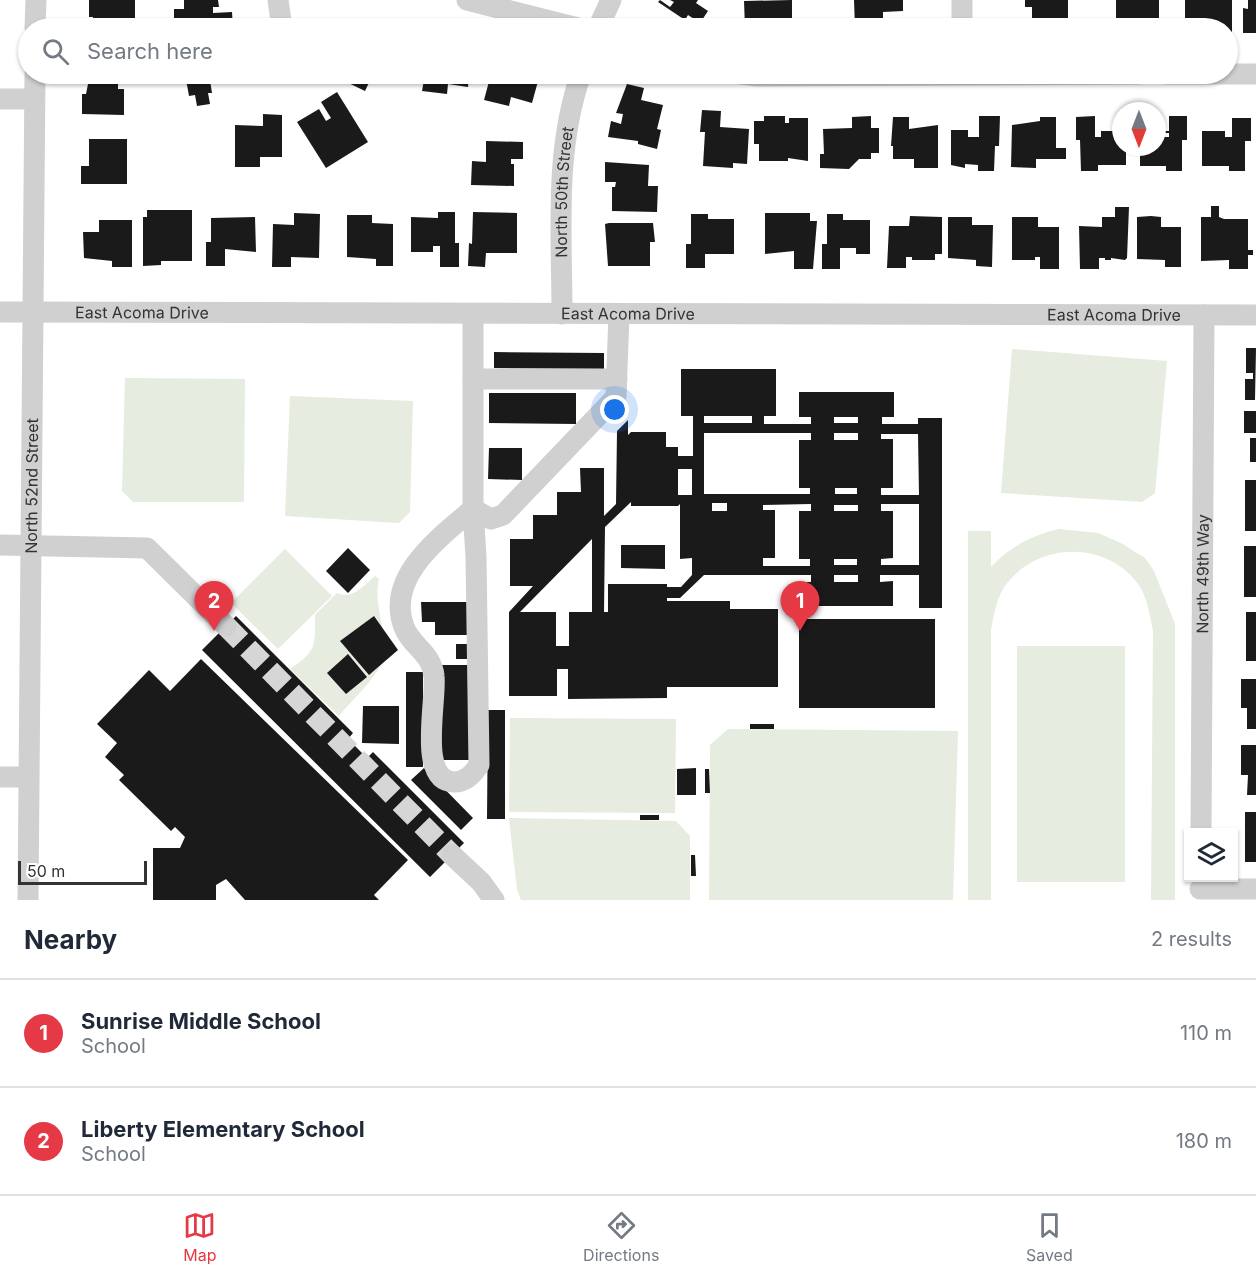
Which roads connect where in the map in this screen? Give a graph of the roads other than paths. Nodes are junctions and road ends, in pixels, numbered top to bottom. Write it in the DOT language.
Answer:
graph roads {
  1 [pos="36,0"];
  2 [pos="278,0"];
  3 [pos="467,0"];
  4 [pos="610,0"];
  5 [pos="962,0"];
  6 [pos="35,18"];
  7 [pos="281,18"];
  8 [pos="538,18"];
  9 [pos="602,18"];
  10 [pos="962,18"];
  11 [pos="1238,74"];
  12 [pos="1256,74"];
  13 [pos="35,84"];
  14 [pos="577,84"];
  15 [pos="0,99"];
  16 [pos="34,99"];
  17 [pos="0,312"];
  18 [pos="31,312"];
  19 [pos="473,314"];
  20 [pos="562,314"];
  21 [pos="619,314"];
  22 [pos="1204,315"];
  23 [pos="1256,315"];
  24 [pos="617,379"];
  25 [pos="473,380"];
  26 [pos="473,509"];
  27 [pos="0,545"];
  28 [pos="32,545"];
  29 [pos="226,626"];
  30 [pos="0,777"];
  31 [pos="28,777"];
  32 [pos="1201,828"];
  33 [pos="452,855"];
  34 [pos="1200,889"];
  35 [pos="1256,889"];
  36 [pos="28,900"];
  37 [pos="494,900"];
  1 -- 6 [label="street"];
  2 -- 7 [label="street"];
  3 -- 8 [label="street"];
  4 -- 9 [label="street"];
  5 -- 10 [label="street"];
  11 -- 12 [label="street"];
  13 -- 16 [label="street, North 52nd Street"];
  14 -- 20 [label="street, North 50th Street"];
  15 -- 16 [label="street"];
  16 -- 18 [label="street, North 52nd Street"];
  17 -- 18 [label="street, East Acoma Drive"];
  18 -- 19 [label="street, East Acoma Drive"];
  18 -- 28 [label="street, North 52nd Street"];
  19 -- 20 [label="street, East Acoma Drive"];
  19 -- 25 [label="street"];
  20 -- 21 [label="street, East Acoma Drive"];
  21 -- 22 [label="street, East Acoma Drive"];
  21 -- 24 [label="street"];
  22 -- 23 [label="street, East Acoma Drive"];
  22 -- 32 [label="street, North 49th Way"];
  24 -- 25 [label="street"];
  24 -- 26 [label="street"];
  25 -- 26 [label="street"];
  26 -- 26 [label="street"];
  27 -- 28 [label="street"];
  28 -- 29 [label="street"];
  28 -- 31 [label="street, North 52nd Street"];
  30 -- 31 [label="street"];
  31 -- 36 [label="street, North 52nd Street"];
  33 -- 37 [label="street"];
  34 -- 35 [label="street"];
}
